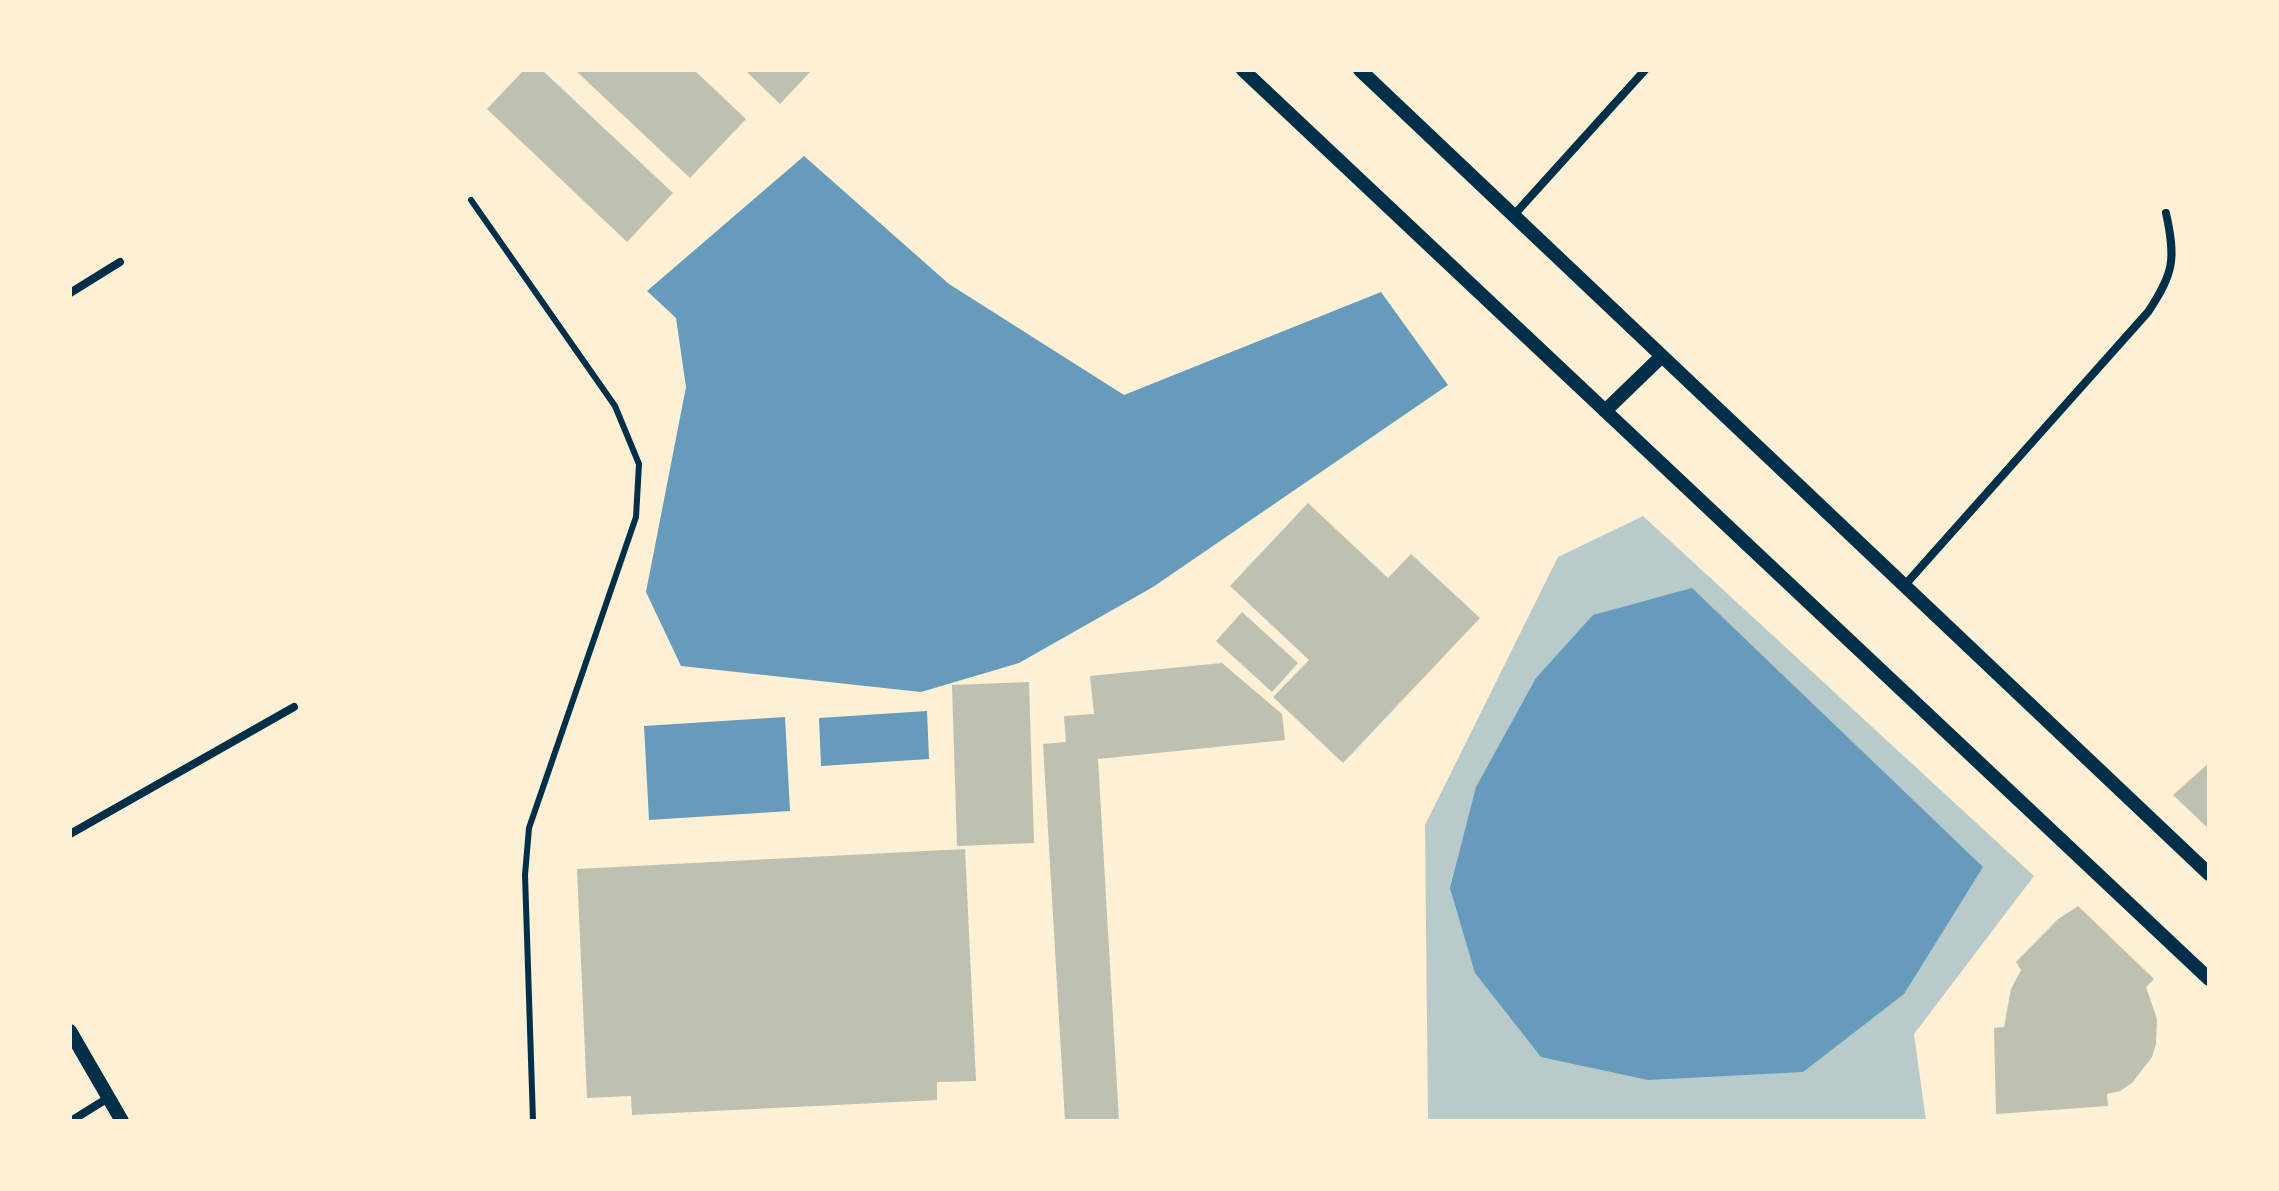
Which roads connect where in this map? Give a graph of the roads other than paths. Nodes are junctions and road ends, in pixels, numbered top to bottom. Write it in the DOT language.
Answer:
graph roads {
  1 [pos="1243,70"];
  2 [pos="1360,70"];
  3 [pos="1645,70"];
  4 [pos="471,200"];
  5 [pos="2166,213"];
  6 [pos="1513,216"];
  7 [pos="120,262"];
  8 [pos="70,293"];
  9 [pos="1662,356"];
  10 [pos="1605,411"];
  11 [pos="1904,586"];
  12 [pos="294,707"];
  13 [pos="70,834"];
  14 [pos="2209,874"];
  15 [pos="2209,979"];
  16 [pos="70,1031"];
  17 [pos="108,1098"];
  18 [pos="71,1121"];
  19 [pos="122,1121"];
  20 [pos="533,1121"];
  1 -- 10 [label="street"];
  2 -- 6 [label="street"];
  3 -- 6 [label="street"];
  4 -- 20 [label="lane"];
  5 -- 11 [label="street"];
  6 -- 9 [label="street"];
  7 -- 8 [label="street"];
  9 -- 10 [label="street"];
  9 -- 11 [label="street"];
  10 -- 15 [label="street"];
  11 -- 14 [label="street"];
  12 -- 13 [label="street"];
  16 -- 17 [label="street"];
  17 -- 18 [label="street"];
  17 -- 19 [label="street"];
}
